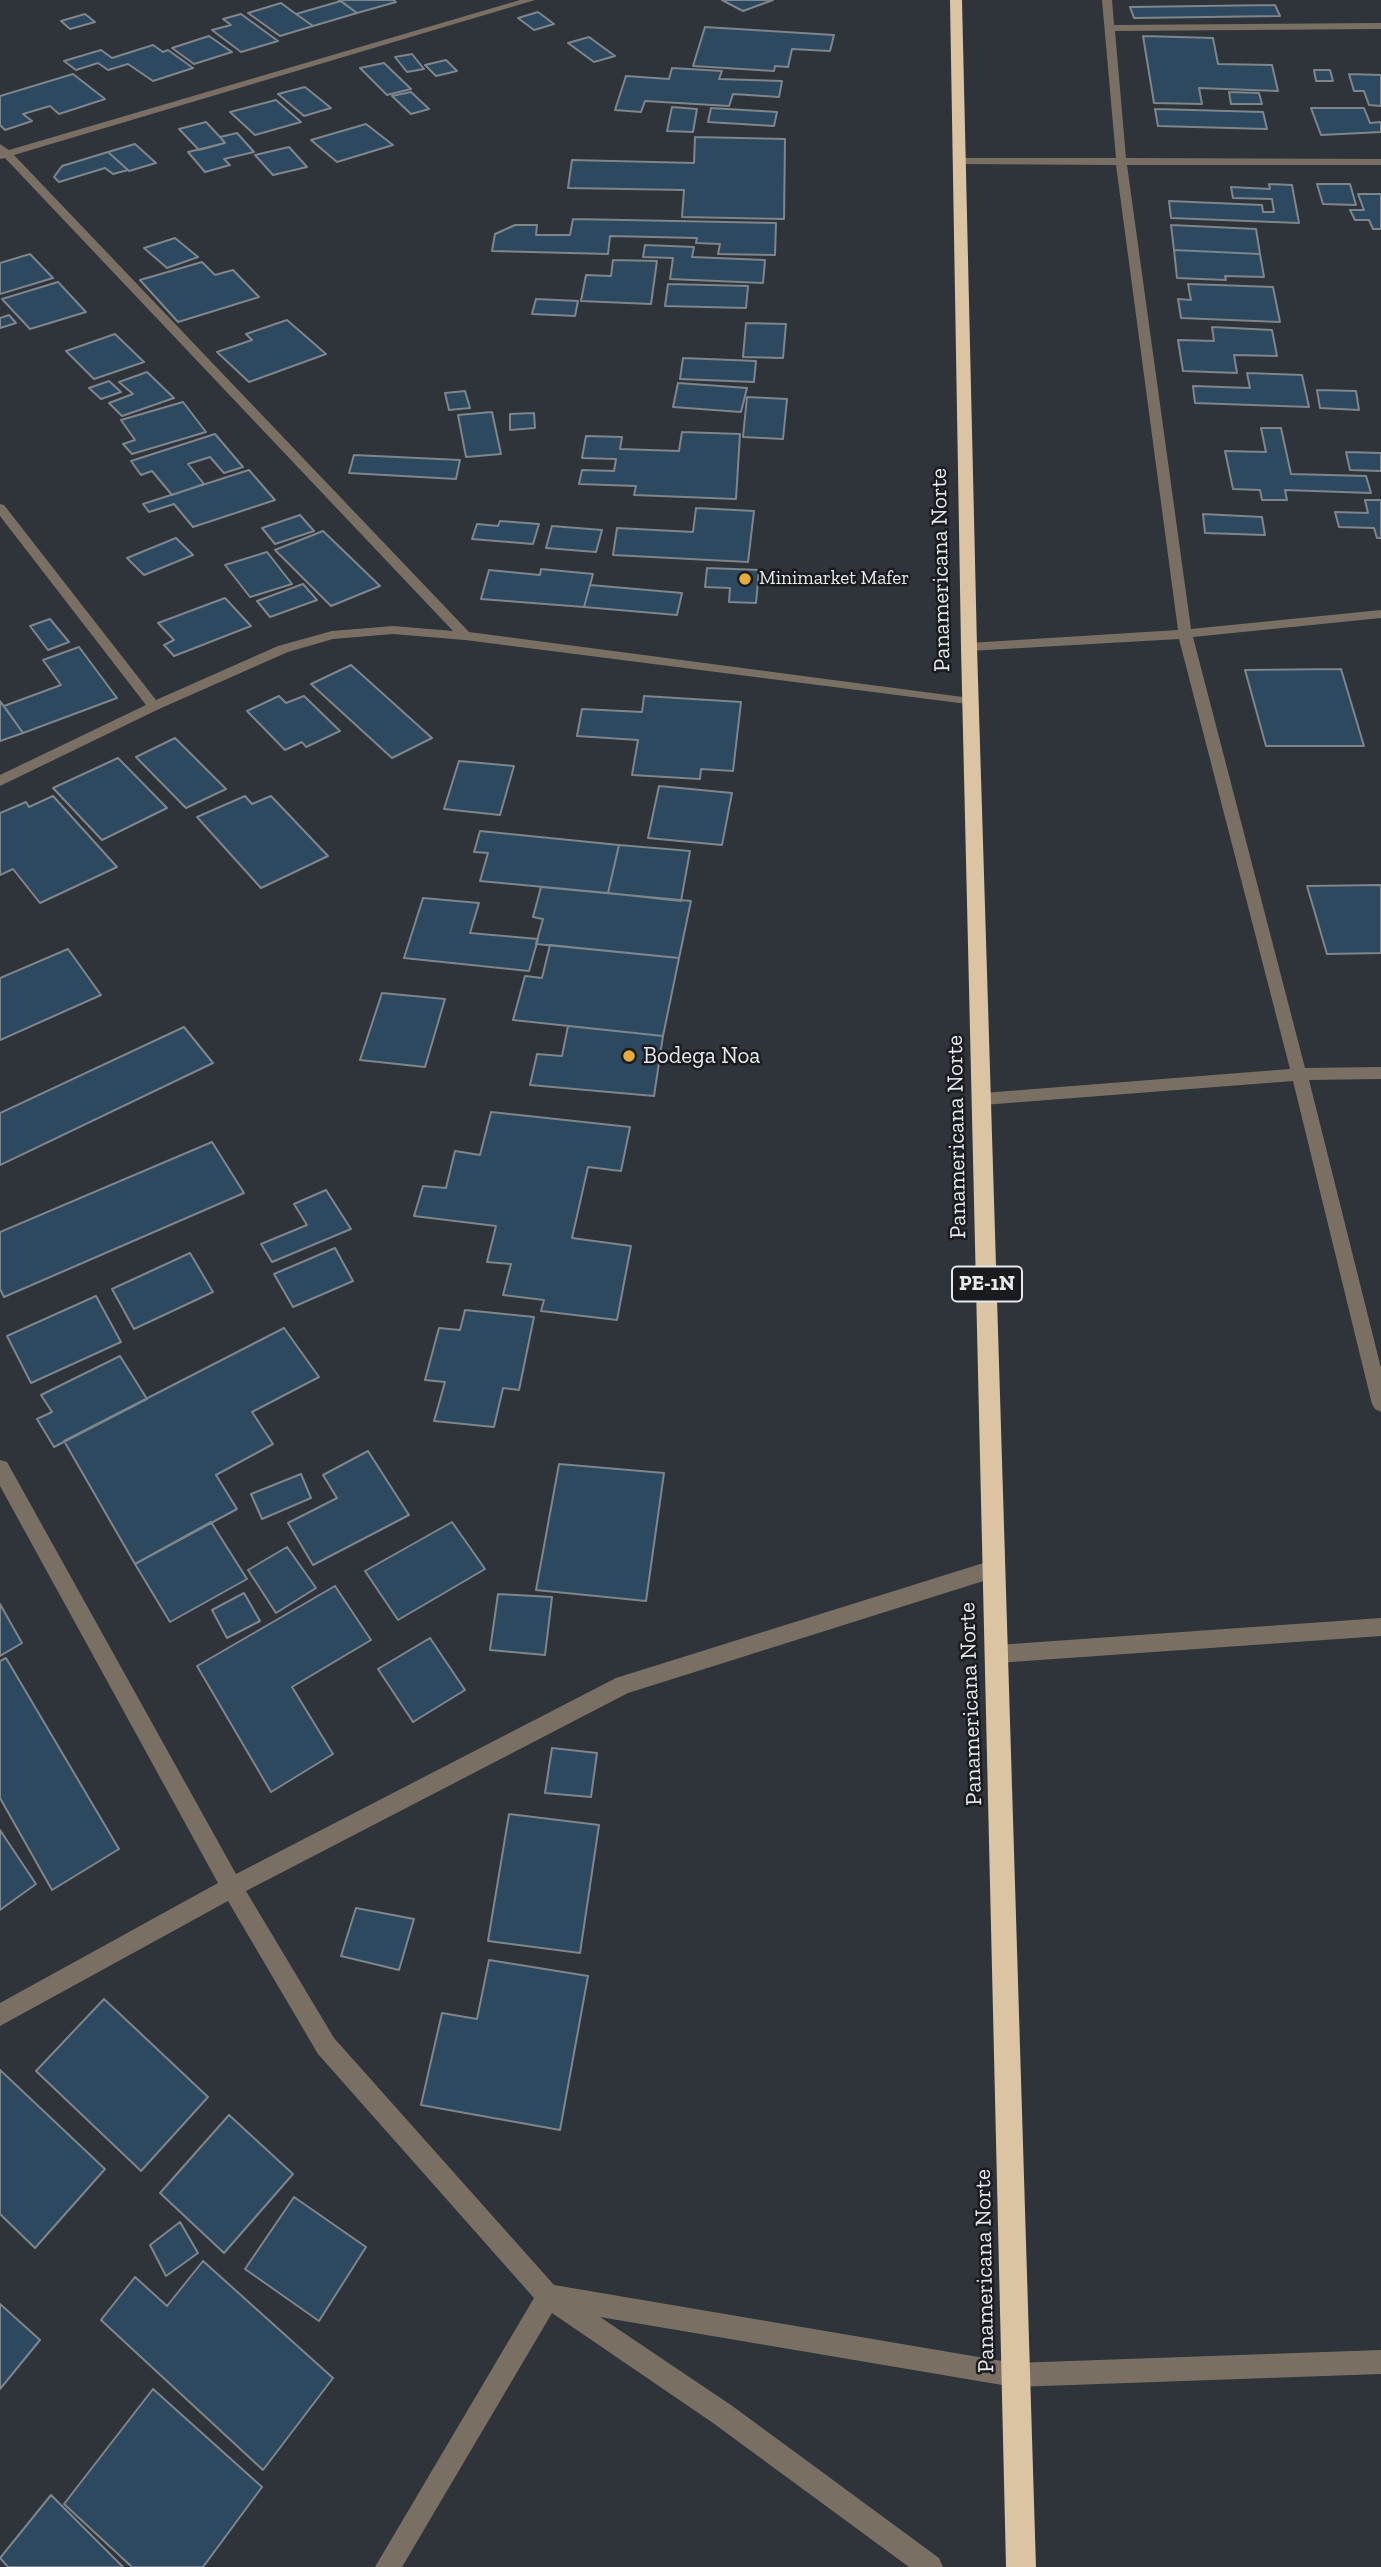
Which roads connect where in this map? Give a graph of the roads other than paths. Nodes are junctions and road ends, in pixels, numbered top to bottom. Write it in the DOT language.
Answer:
graph roads {
  1 [pos="530,0"];
  2 [pos="956,0"];
  3 [pos="1107,0"];
  4 [pos="1381,26"];
  5 [pos="1110,28"];
  6 [pos="2,152"];
  7 [pos="1121,159"];
  8 [pos="958,161"];
  9 [pos="1381,162"];
  10 [pos="0,508"];
  11 [pos="1381,614"];
  12 [pos="1185,634"];
  13 [pos="465,636"];
  14 [pos="969,647"];
  15 [pos="970,702"];
  16 [pos="155,706"];
  17 [pos="0,781"];
  18 [pos="1381,1073"];
  19 [pos="1299,1074"];
  20 [pos="983,1099"];
  21 [pos="1381,1404"];
  22 [pos="0,1468"];
  23 [pos="993,1569"];
  24 [pos="1381,1627"];
  25 [pos="996,1654"];
  26 [pos="232,1887"];
  27 [pos="0,2015"];
  28 [pos="548,2296"];
  29 [pos="1381,2362"];
  30 [pos="1014,2375"];
  31 [pos="388,2567"];
  32 [pos="930,2567"];
  33 [pos="1021,2567"];
  1 -- 6 [label="street"];
  2 -- 8 [label="highway, Panamericana Norte / PE-1N"];
  3 -- 5 [label="street"];
  4 -- 5 [label="street"];
  5 -- 7 [label="street"];
  6 -- 13 [label="street"];
  7 -- 8 [label="street"];
  7 -- 9 [label="street"];
  7 -- 12 [label="street"];
  8 -- 14 [label="highway, Panamericana Norte / PE-1N"];
  10 -- 16 [label="street"];
  11 -- 12 [label="street"];
  12 -- 14 [label="street"];
  12 -- 19 [label="street"];
  13 -- 15 [label="street"];
  13 -- 16 [label="street"];
  14 -- 15 [label="highway, Panamericana Norte / PE-1N"];
  15 -- 20 [label="highway, Panamericana Norte / PE-1N"];
  16 -- 17 [label="street"];
  18 -- 19 [label="street"];
  19 -- 20 [label="street"];
  19 -- 21 [label="street"];
  20 -- 23 [label="highway, Panamericana Norte / PE-1N"];
  22 -- 26 [label="street"];
  23 -- 25 [label="highway, Panamericana Norte / PE-1N"];
  23 -- 26 [label="street"];
  24 -- 25 [label="street"];
  25 -- 30 [label="highway, Panamericana Norte / PE-1N"];
  26 -- 27 [label="street"];
  26 -- 28 [label="street"];
  28 -- 30 [label="street"];
  28 -- 31 [label="street"];
  28 -- 32 [label="street"];
  29 -- 30 [label="street"];
  30 -- 33 [label="highway, Panamericana Norte / PE-1N"];
}
